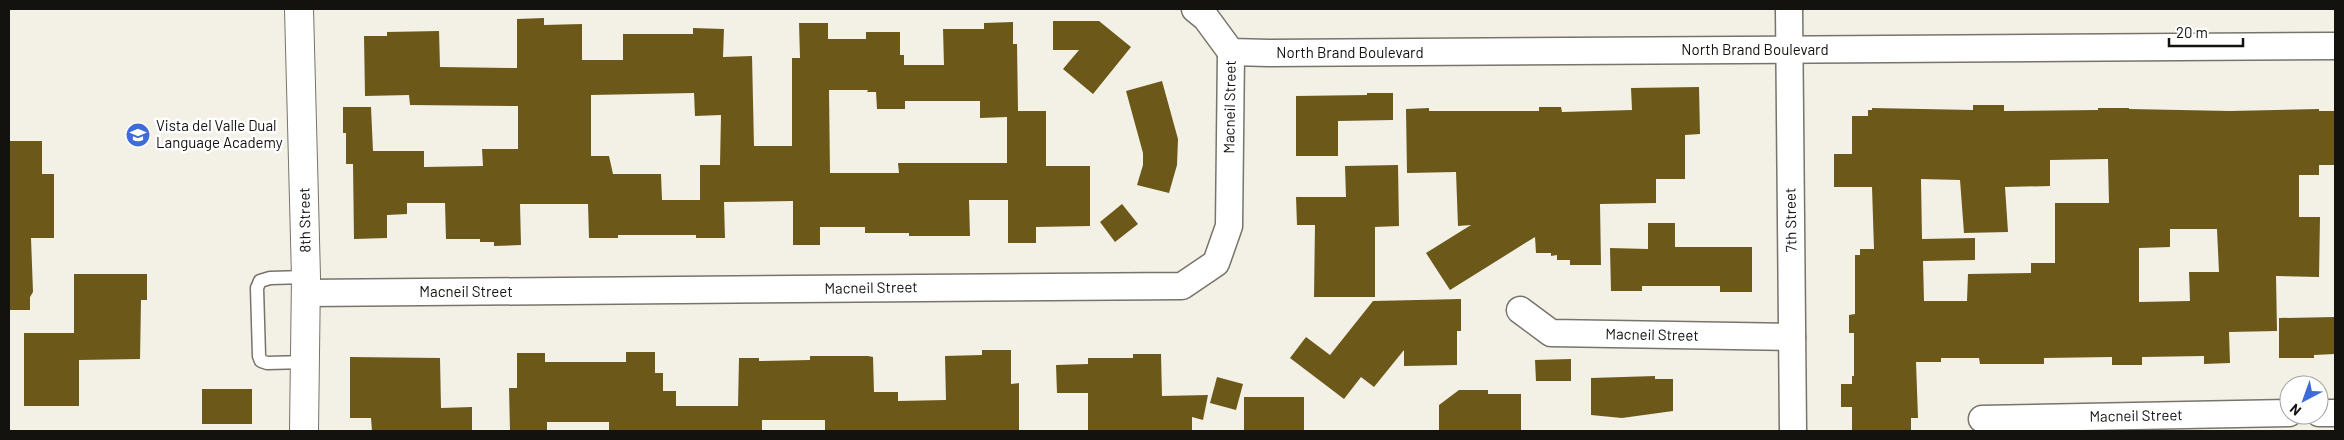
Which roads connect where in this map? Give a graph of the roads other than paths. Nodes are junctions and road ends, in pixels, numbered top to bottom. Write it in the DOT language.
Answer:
graph roads {
  1 [pos="299,9"];
  2 [pos="1195,9"];
  3 [pos="1789,9"];
  4 [pos="2335,46"];
  5 [pos="1790,50"];
  6 [pos="1230,52"];
  7 [pos="306,285"];
  8 [pos="1520,310"];
  9 [pos="1792,337"];
  10 [pos="306,362"];
  11 [pos="2279,413"];
  12 [pos="1982,419"];
  13 [pos="304,431"];
  14 [pos="1793,431"];
  1 -- 7 [label="street, 8th Street"];
  2 -- 6 [label="street"];
  3 -- 5 [label="street, 7th Street"];
  4 -- 5 [label="street, North Brand Boulevard"];
  5 -- 6 [label="street, North Brand Boulevard"];
  5 -- 9 [label="street, 7th Street"];
  6 -- 7 [label="street, Macneil Street"];
  7 -- 10 [label="street, 8th Street"];
  7 -- 10 [label="lane"];
  8 -- 9 [label="street, Macneil Street"];
  9 -- 14 [label="street, 7th Street"];
  10 -- 13 [label="street, 8th Street"];
  11 -- 12 [label="street, Macneil Street"];
}
